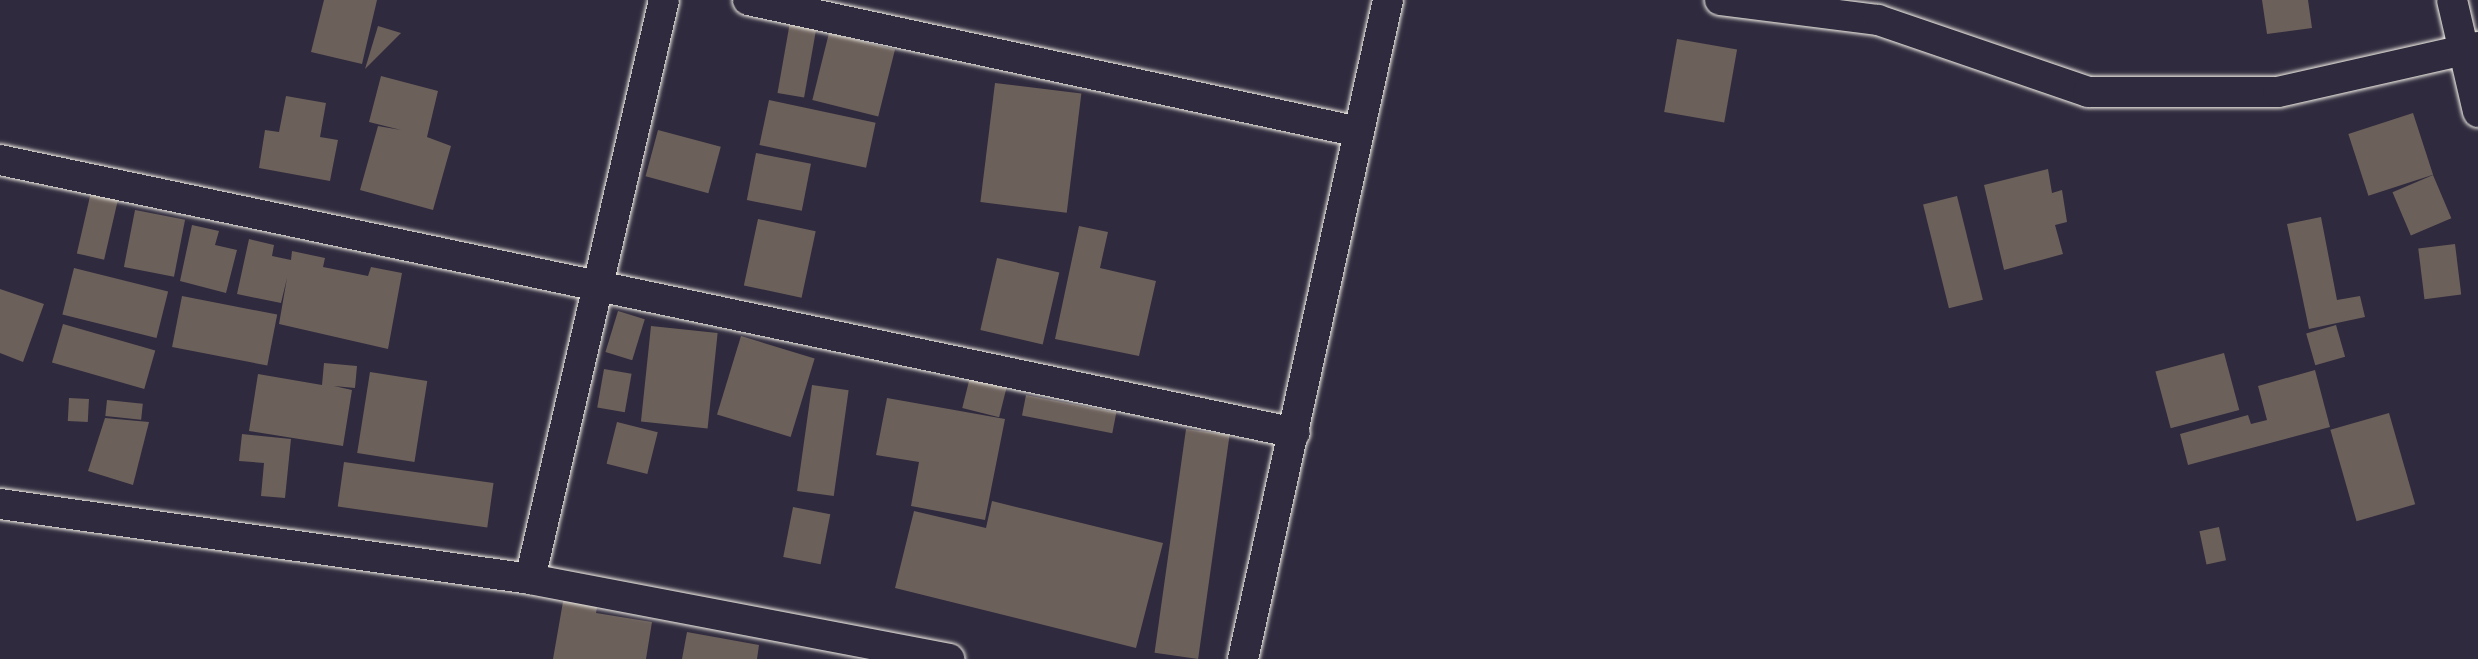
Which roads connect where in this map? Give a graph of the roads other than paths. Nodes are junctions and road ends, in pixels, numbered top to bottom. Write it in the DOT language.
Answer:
graph roads {
  1 [pos="664,0"];
  2 [pos="748,0"];
  3 [pos="1388,0"];
  4 [pos="1720,0"];
  5 [pos="2452,0"];
  6 [pos="1873,10"];
  7 [pos="2471,49"];
  8 [pos="2478,112"];
  9 [pos="1359,132"];
  10 [pos="0,160"];
  11 [pos="600,287"];
  12 [pos="1295,433"];
  13 [pos="0,504"];
  14 [pos="530,579"];
  15 [pos="949,659"];
  16 [pos="1243,659"];
  1 -- 11 [label="street"];
  2 -- 9 [label="street"];
  3 -- 9 [label="street"];
  4 -- 6 [label="street"];
  5 -- 7 [label="street"];
  6 -- 7 [label="street"];
  7 -- 8 [label="street"];
  9 -- 12 [label="street"];
  10 -- 11 [label="street"];
  11 -- 12 [label="street"];
  11 -- 14 [label="street"];
  12 -- 16 [label="street"];
  13 -- 14 [label="street"];
  14 -- 15 [label="street"];
}
